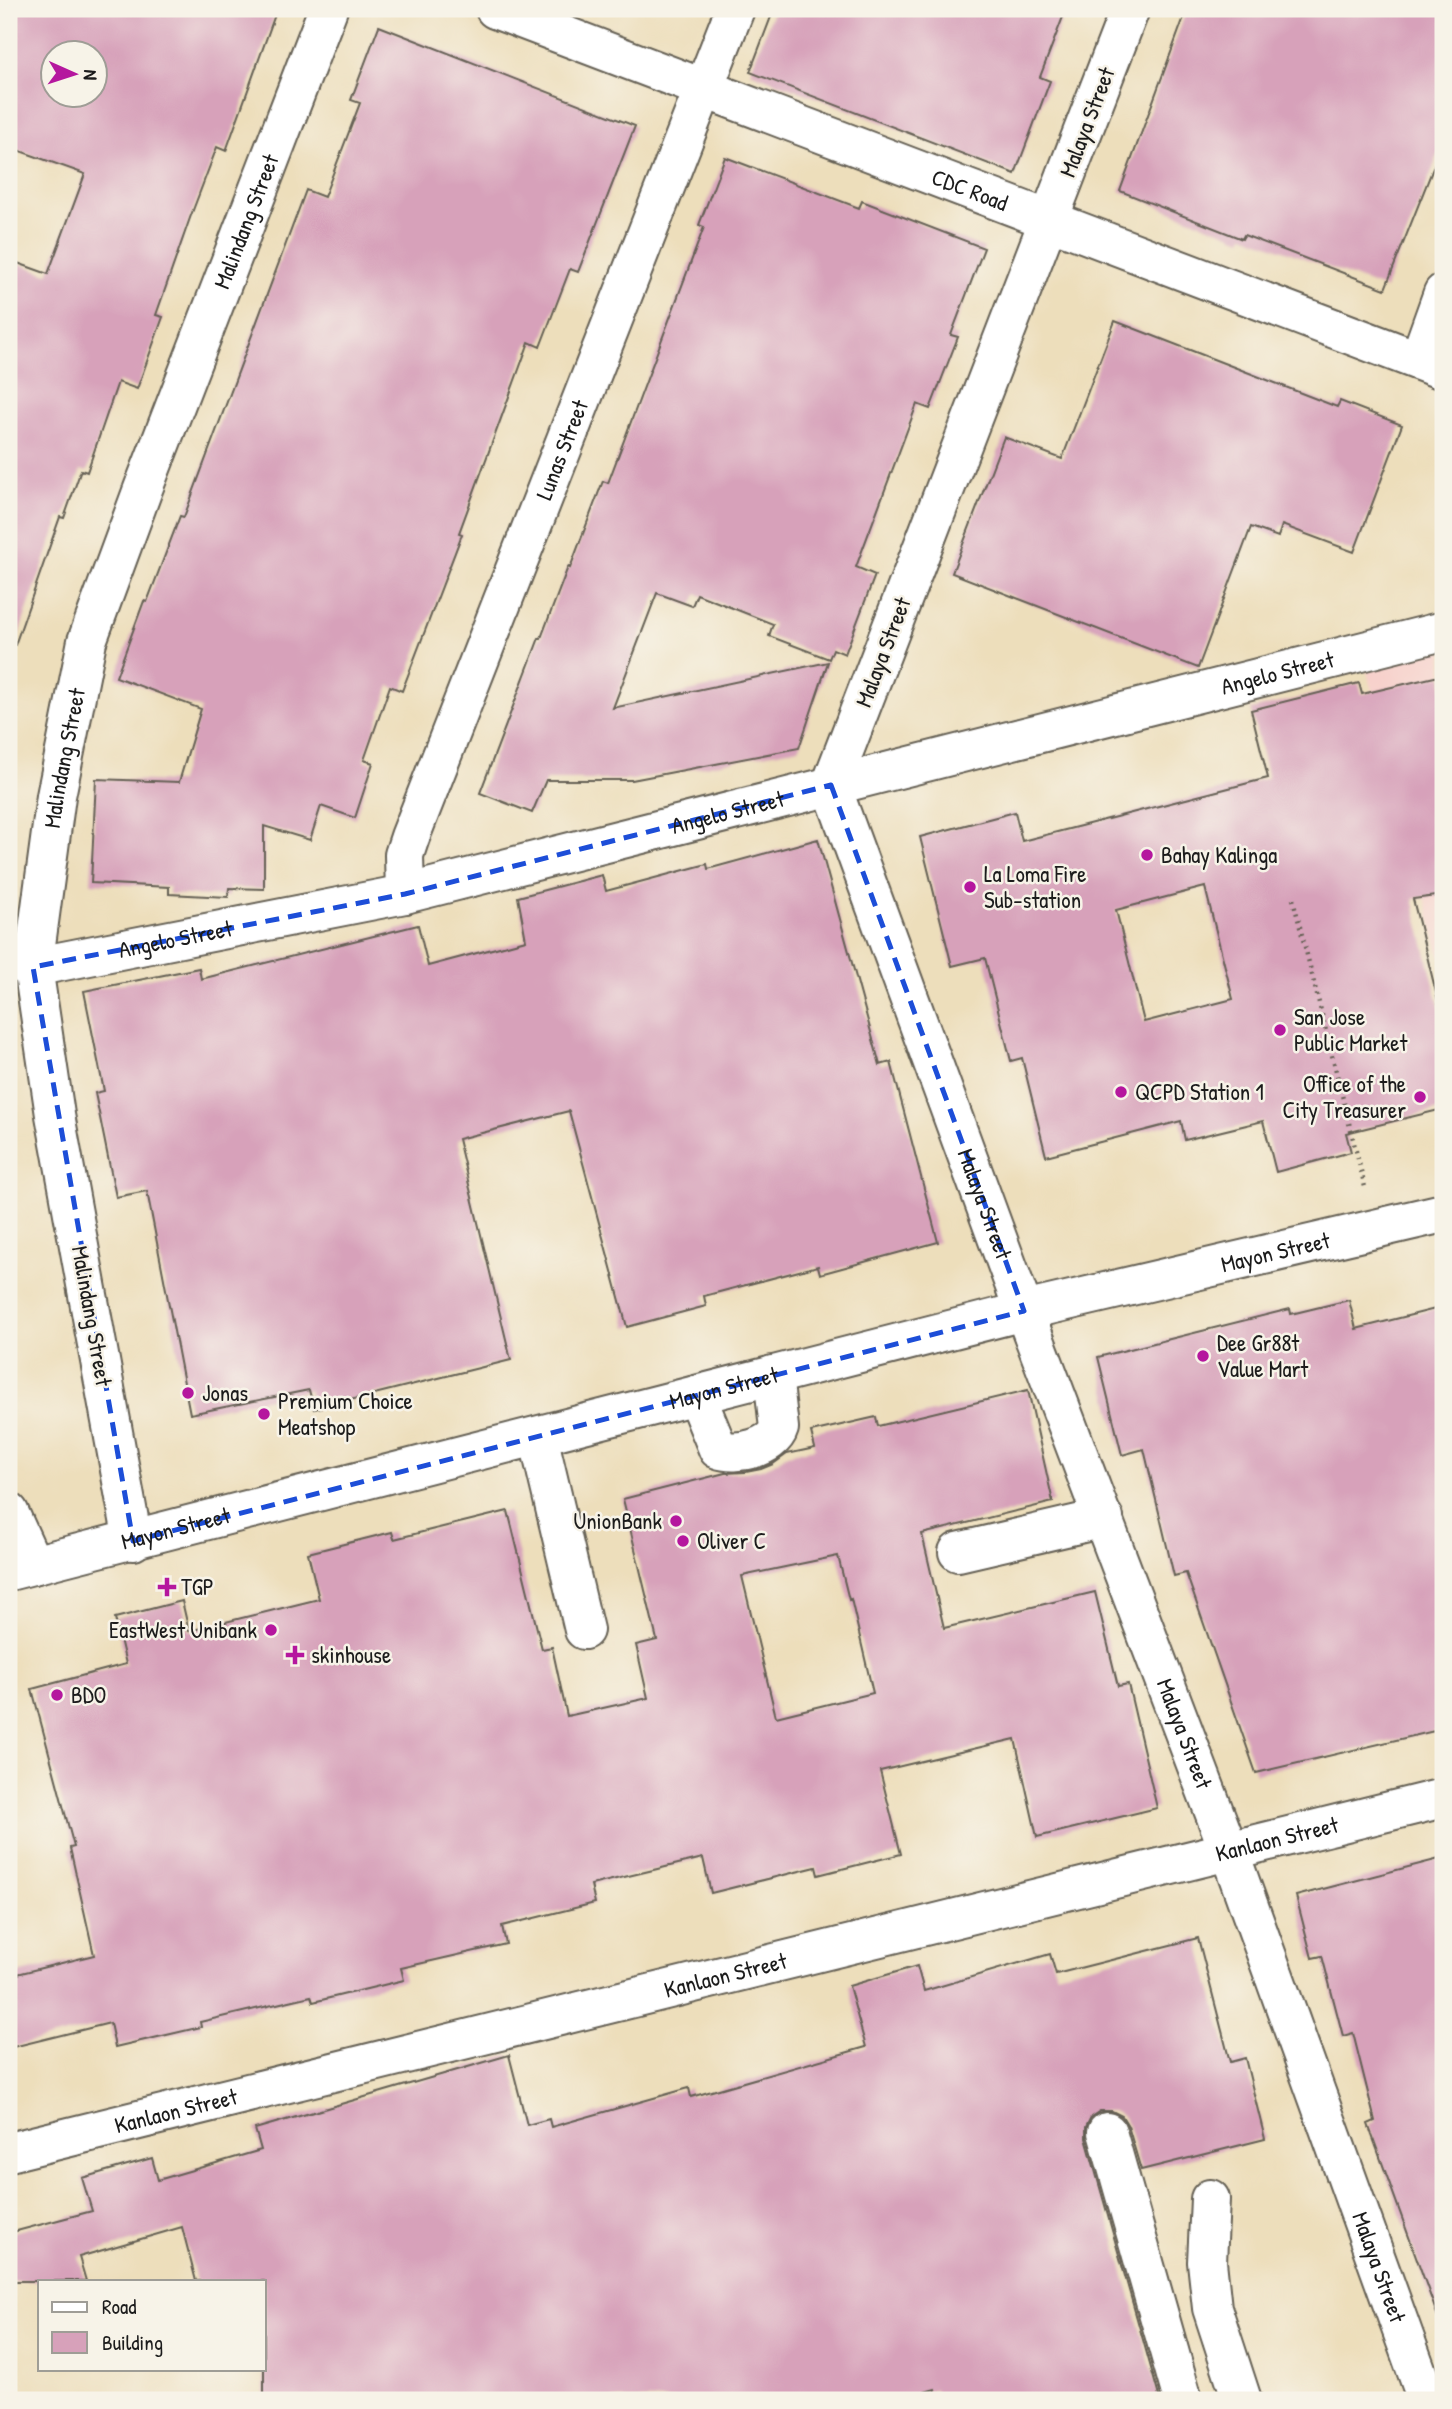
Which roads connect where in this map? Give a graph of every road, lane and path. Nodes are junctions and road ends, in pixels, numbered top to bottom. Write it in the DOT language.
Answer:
graph roads {
  1 [pos="328,9"];
  2 [pos="495,9"];
  3 [pos="735,9"];
  4 [pos="1130,9"];
  5 [pos="705,90"];
  6 [pos="1050,219"];
  7 [pos="1443,293"];
  8 [pos="1431,365"];
  9 [pos="1443,631"];
  10 [pos="831,785"];
  11 [pos="405,894"];
  12 [pos="1293,899"];
  13 [pos="21,963"];
  14 [pos="1443,1213"];
  15 [pos="1375,1229"];
  16 [pos="1024,1311"];
  17 [pos="773,1375"];
  18 [pos="696,1395"];
  19 [pos="538,1436"];
  20 [pos="9,1512"];
  21 [pos="1104,1518"];
  22 [pos="132,1541"];
  23 [pos="958,1552"];
  24 [pos="21,1568"];
  25 [pos="584,1630"];
  26 [pos="1443,1798"];
  27 [pos="1229,1851"];
  28 [pos="1107,2132"];
  29 [pos="9,2152"];
  30 [pos="1210,2199"];
  31 [pos="1426,2397"];
  32 [pos="1183,2400"];
  33 [pos="1241,2400"];
  1 -- 13 [label="street, Malindang Street"];
  2 -- 5 [label="street, CDC Road"];
  3 -- 5 [label="street, Lunas Street"];
  4 -- 6 [label="street, Malaya Street"];
  5 -- 6 [label="street, CDC Road"];
  5 -- 11 [label="street, Lunas Street"];
  6 -- 8 [label="street, CDC Road"];
  6 -- 10 [label="street, Malaya Street"];
  7 -- 8 [label="street"];
  9 -- 10 [label="street, Angelo Street"];
  10 -- 11 [label="street, Angelo Street"];
  10 -- 16 [label="street, Malaya Street"];
  11 -- 13 [label="street, Angelo Street"];
  12 -- 15 [label="path"];
  13 -- 22 [label="street, Malindang Street"];
  14 -- 15 [label="street, Mayon Street"];
  15 -- 16 [label="street, Mayon Street"];
  16 -- 17 [label="street, Mayon Street"];
  16 -- 21 [label="street, Malaya Street"];
  17 -- 18 [label="street, Mayon Street"];
  17 -- 18 [label="street"];
  18 -- 19 [label="street, Mayon Street"];
  19 -- 22 [label="street, Mayon Street"];
  19 -- 25 [label="street"];
  20 -- 24 [label="street"];
  21 -- 23 [label="street"];
  21 -- 27 [label="street, Malaya Street"];
  22 -- 24 [label="street, Mayon Street"];
  26 -- 27 [label="street, Kanlaon Street"];
  27 -- 29 [label="street, Kanlaon Street"];
  27 -- 31 [label="street, Malaya Street"];
  28 -- 32 [label="street"];
  30 -- 33 [label="street"];
}
